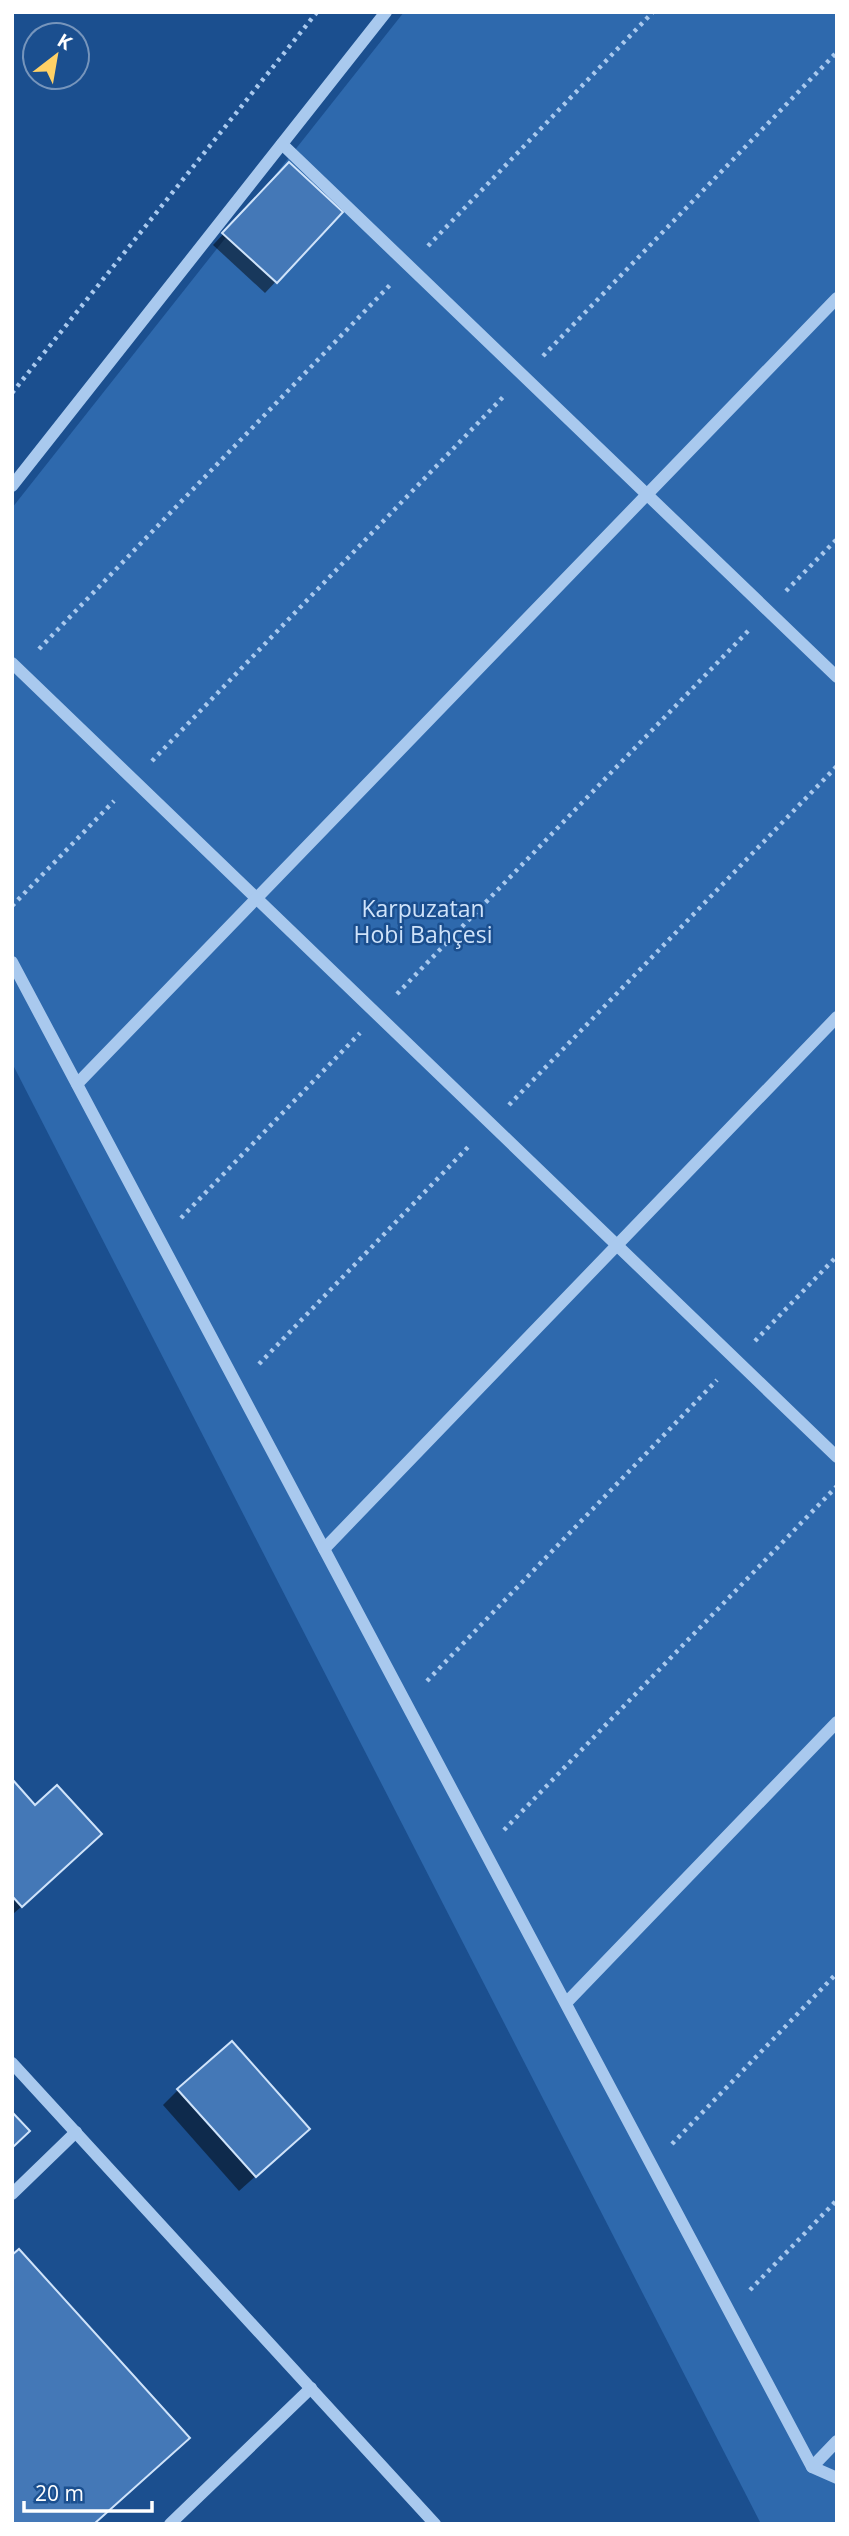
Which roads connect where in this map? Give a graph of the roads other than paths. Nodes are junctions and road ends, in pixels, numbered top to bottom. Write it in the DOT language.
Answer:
graph roads {
  1 [pos="386,12"];
  2 [pos="282,144"];
  3 [pos="837,298"];
  4 [pos="12,486"];
  5 [pos="647,494"];
  6 [pos="15,666"];
  7 [pos="837,677"];
  8 [pos="257,898"];
  9 [pos="12,962"];
  10 [pos="837,1017"];
  11 [pos="77,1084"];
  12 [pos="617,1245"];
  13 [pos="837,1457"];
  14 [pos="324,1549"];
  15 [pos="837,1722"];
  16 [pos="566,2003"];
  17 [pos="12,2063"];
  18 [pos="76,2133"];
  19 [pos="12,2194"];
  20 [pos="311,2388"];
  21 [pos="837,2441"];
  22 [pos="813,2467"];
  23 [pos="837,2478"];
  24 [pos="170,2524"];
  25 [pos="435,2524"];
  1 -- 2 [label="street"];
  2 -- 4 [label="street"];
  2 -- 5 [label="street"];
  3 -- 5 [label="street"];
  5 -- 7 [label="street"];
  5 -- 8 [label="street"];
  6 -- 8 [label="street"];
  8 -- 11 [label="street"];
  8 -- 12 [label="street"];
  9 -- 11 [label="street"];
  10 -- 12 [label="street"];
  11 -- 14 [label="street"];
  12 -- 13 [label="street"];
  12 -- 14 [label="street"];
  14 -- 16 [label="street"];
  15 -- 16 [label="street"];
  16 -- 22 [label="street"];
  17 -- 18 [label="street"];
  18 -- 19 [label="street"];
  18 -- 20 [label="street"];
  20 -- 24 [label="street"];
  20 -- 25 [label="street"];
  21 -- 22 [label="street"];
  22 -- 23 [label="street"];
}
